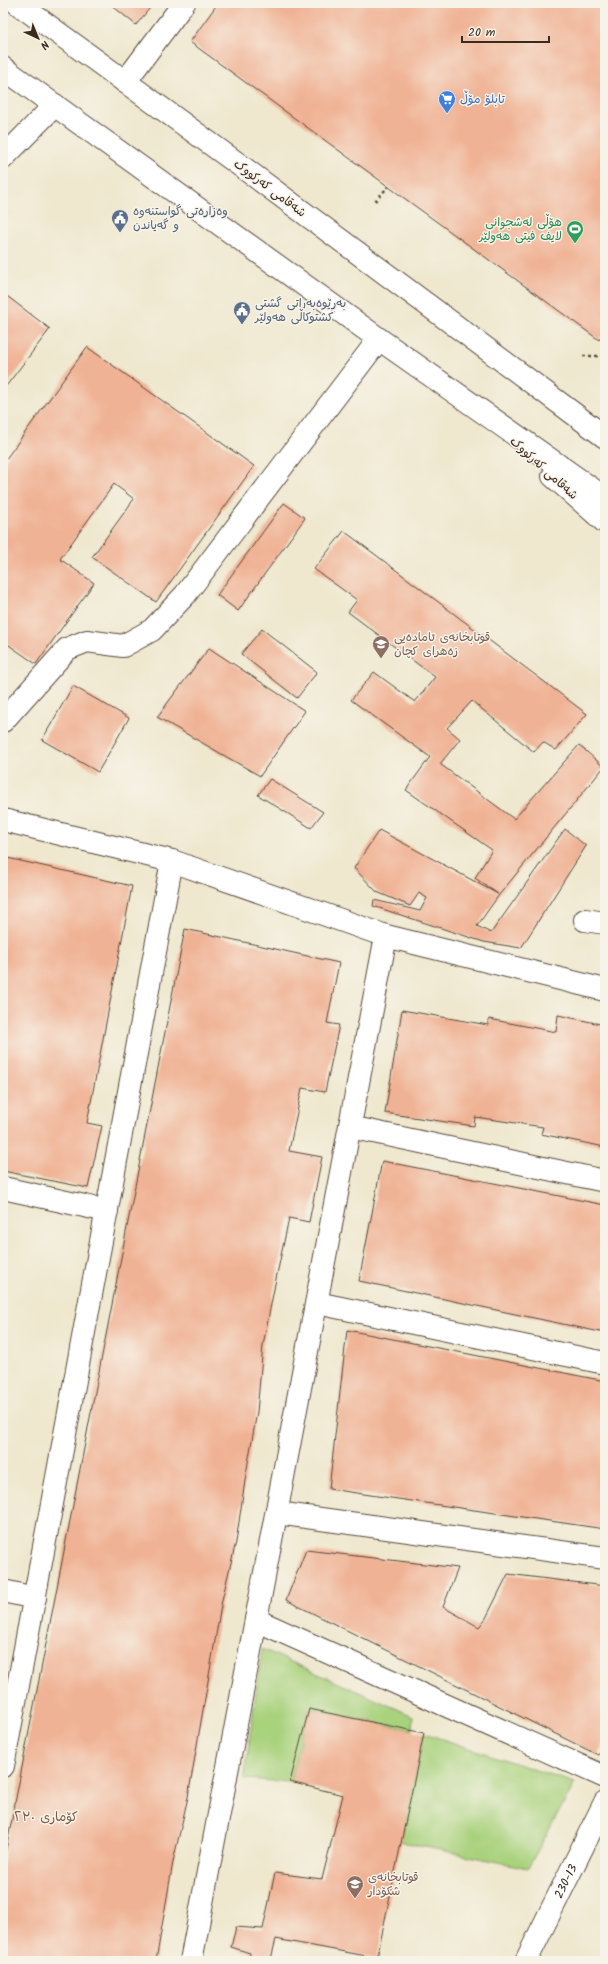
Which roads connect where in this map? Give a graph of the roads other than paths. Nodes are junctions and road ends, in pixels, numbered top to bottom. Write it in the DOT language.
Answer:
graph roads {
  1 [pos="17,3"];
  2 [pos="184,3"];
  3 [pos="3,68"];
  4 [pos="125,82"];
  5 [pos="55,105"];
  6 [pos="3,158"];
  7 [pos="379,339"];
  8 [pos="522,375"];
  9 [pos="484,414"];
  10 [pos="605,422"];
  11 [pos="605,437"];
  12 [pos="605,498"];
  13 [pos="605,522"];
  14 [pos="3,721"];
  15 [pos="3,820"];
  16 [pos="172,861"];
  17 [pos="386,936"];
  18 [pos="605,990"];
  19 [pos="350,1127"];
  20 [pos="605,1180"];
  21 [pos="3,1188"];
  22 [pos="107,1210"];
  23 [pos="317,1303"];
  24 [pos="605,1363"];
  25 [pos="277,1513"];
  26 [pos="605,1558"];
  27 [pos="3,1591"];
  28 [pos="34,1598"];
  29 [pos="256,1620"];
  30 [pos="3,1766"];
  31 [pos="605,1777"];
  32 [pos="605,1802"];
  33 [pos="191,1961"];
  34 [pos="526,1961"];
  1 -- 4 [label="main road, شەقامی کەرکووک"];
  2 -- 4 [label="main road"];
  3 -- 5 [label="main road, شەقامی کەرکووک"];
  4 -- 8 [label="main road, شەقامی کەرکووک"];
  5 -- 6 [label="main road"];
  5 -- 7 [label="main road, شەقامی کەرکووک"];
  7 -- 9 [label="main road, شەقامی کەرکووک"];
  7 -- 14 [label="main road"];
  8 -- 10 [label="main road, شەقامی کەرکووک"];
  8 -- 11 [label="main road, شەقامی کەرکووک"];
  9 -- 12 [label="main road, شەقامی کەرکووک"];
  9 -- 13 [label="main road, شەقامی کەرکووک"];
  15 -- 16 [label="main road"];
  16 -- 17 [label="main road"];
  16 -- 22 [label="main road"];
  17 -- 18 [label="main road"];
  17 -- 19 [label="main road"];
  19 -- 20 [label="main road"];
  19 -- 23 [label="main road"];
  21 -- 22 [label="main road"];
  22 -- 28 [label="main road"];
  23 -- 24 [label="main road"];
  23 -- 25 [label="main road"];
  25 -- 26 [label="main road"];
  25 -- 29 [label="main road"];
  27 -- 28 [label="main road"];
  28 -- 30 [label="main road"];
  29 -- 31 [label="main road"];
  29 -- 33 [label="main road"];
  32 -- 34 [label="main road, 230-13"];
}
